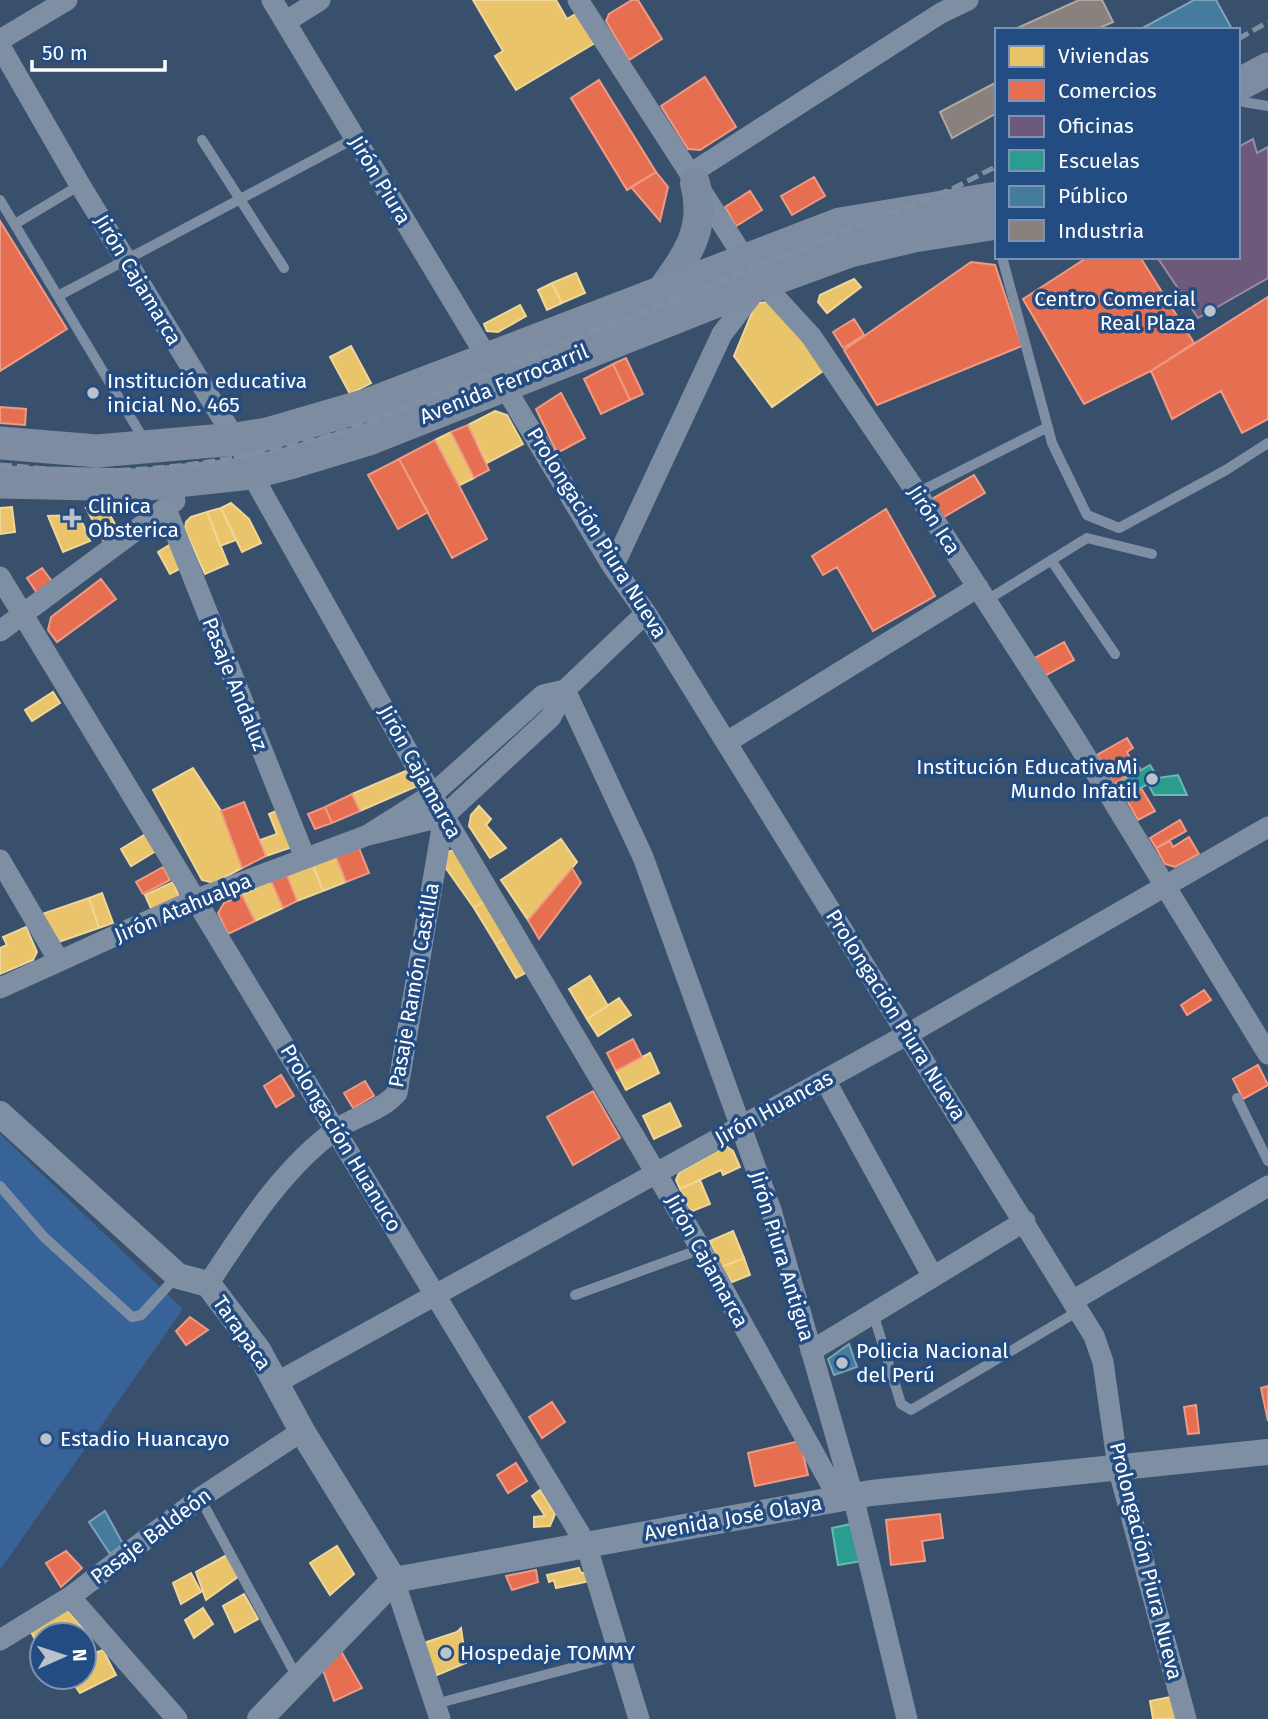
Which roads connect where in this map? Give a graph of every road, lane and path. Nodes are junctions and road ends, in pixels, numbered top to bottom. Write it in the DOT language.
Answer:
graph roads {
  1 [pos="67,0"];
  2 [pos="272,0"];
  3 [pos="320,0"];
  4 [pos="968,0"];
  5 [pos="585,2"];
  6 [pos="937,6"];
  7 [pos="285,22"];
  8 [pos="0,40"];
  9 [pos="0,46"];
  10 [pos="1268,69"];
  11 [pos="8,81"];
  12 [pos="1251,98"];
  13 [pos="355,138"];
  14 [pos="202,140"];
  15 [pos="693,178"];
  16 [pos="80,185"];
  17 [pos="995,198"];
  18 [pos="0,200"];
  19 [pos="241,200"];
  20 [pos="15,224"];
  21 [pos="986,228"];
  22 [pos="1003,259"];
  23 [pos="127,261"];
  24 [pos="284,268"];
  25 [pos="754,270"];
  26 [pos="662,290"];
  27 [pos="58,296"];
  28 [pos="496,372"];
  29 [pos="1048,427"];
  30 [pos="236,439"];
  31 [pos="0,443"];
  32 [pos="1268,443"];
  33 [pos="149,448"];
  34 [pos="251,473"];
  35 [pos="199,481"];
  36 [pos="0,482"];
  37 [pos="917,493"];
  38 [pos="166,509"];
  39 [pos="1152,554"];
  40 [pos="1051,560"];
  41 [pos="613,566"];
  42 [pos="0,577"];
  43 [pos="982,593"];
  44 [pos="646,613"];
  45 [pos="22,617"];
  46 [pos="0,631"];
  47 [pos="1115,654"];
  48 [pos="565,690"];
  49 [pos="727,742"];
  50 [pos="433,794"];
  51 [pos="444,816"];
  52 [pos="1268,827"];
  53 [pos="368,835"];
  54 [pos="304,858"];
  55 [pos="0,860"];
  56 [pos="1165,886"];
  57 [pos="194,900"];
  58 [pos="59,961"];
  59 [pos="0,988"];
  60 [pos="908,1034"];
  61 [pos="1265,1041"];
  62 [pos="825,1080"];
  63 [pos="1237,1098"];
  64 [pos="0,1114"];
  65 [pos="739,1128"];
  66 [pos="337,1130"];
  67 [pos="1268,1161"];
  68 [pos="657,1173"];
  69 [pos="0,1186"];
  70 [pos="1268,1186"];
  71 [pos="1025,1221"];
  72 [pos="701,1249"];
  73 [pos="178,1276"];
  74 [pos="933,1277"];
  75 [pos="208,1284"];
  76 [pos="435,1295"];
  77 [pos="575,1295"];
  78 [pos="1077,1305"];
  79 [pos="873,1313"];
  80 [pos="811,1351"];
  81 [pos="276,1383"];
  82 [pos="302,1432"];
  83 [pos="1268,1452"];
  84 [pos="1118,1467"];
  85 [pos="846,1497"];
  86 [pos="200,1498"];
  87 [pos="586,1544"];
  88 [pos="394,1580"];
  89 [pos="70,1597"];
  90 [pos="0,1640"];
  91 [pos="620,1655"];
  92 [pos="298,1679"];
  93 [pos="438,1712"];
  94 [pos="177,1719"];
  95 [pos="260,1719"];
  96 [pos="639,1719"];
  97 [pos="907,1719"];
  98 [pos="1186,1719"];
  1 -- 8 [label="street"];
  2 -- 7 [label="street, Jirón Piura"];
  3 -- 7 [label="street"];
  4 -- 6 [label="street"];
  5 -- 15 [label="street, Jirón Ica"];
  6 -- 15 [label="street"];
  7 -- 13 [label="street, Jirón Piura"];
  9 -- 11 [label="street, Jirón Cajamarca"];
  10 -- 12 [label="main road"];
  11 -- 16 [label="street, Jirón Cajamarca"];
  13 -- 19 [label="lane"];
  13 -- 28 [label="street, Jirón Piura"];
  14 -- 19 [label="lane"];
  15 -- 25 [label="street, Jirón Ica"];
  15 -- 26 [label="main road"];
  16 -- 20 [label="lane"];
  16 -- 23 [label="street, Jirón Cajamarca"];
  17 -- 25 [label="main road, Avenida Ferrocarril"];
  18 -- 20 [label="lane"];
  19 -- 23 [label="lane"];
  19 -- 24 [label="lane"];
  20 -- 27 [label="lane"];
  21 -- 25 [label="main road, Avenida Ferrocarril"];
  22 -- 29 [label="lane"];
  23 -- 27 [label="lane"];
  23 -- 30 [label="street, Jirón Cajamarca"];
  25 -- 26 [label="main road, Avenida Ferrocarril"];
  25 -- 28 [label="main road, Avenida Ferrocarril"];
  25 -- 37 [label="street, Jirón Ica"];
  25 -- 41 [label="street"];
  26 -- 28 [label="main road, Avenida Ferrocarril"];
  27 -- 33 [label="lane"];
  28 -- 30 [label="main road, Avenida Ferrocarril"];
  28 -- 34 [label="main road, Avenida Ferrocarril"];
  28 -- 41 [label="street, Prolongación Piura Nueva"];
  29 -- 32 [label="lane"];
  29 -- 37 [label="lane"];
  30 -- 33 [label="main road, Avenida Ferrocarril"];
  30 -- 34 [label="street, Jirón Cajamarca"];
  31 -- 33 [label="main road, Avenida Ferrocarril"];
  34 -- 35 [label="main road, Avenida Ferrocarril"];
  34 -- 50 [label="street, Jirón Cajamarca"];
  35 -- 36 [label="main road, Avenida Ferrocarril"];
  35 -- 38 [label="street"];
  37 -- 43 [label="street, Jirón Ica"];
  38 -- 45 [label="street"];
  38 -- 54 [label="street, Pasaje Andaluz"];
  39 -- 40 [label="lane"];
  40 -- 43 [label="lane"];
  40 -- 47 [label="lane"];
  41 -- 44 [label="street, Prolongación Piura Nueva"];
  42 -- 45 [label="street, Prolongación Huanuco"];
  43 -- 49 [label="street"];
  43 -- 56 [label="street, Jirón Ica"];
  44 -- 48 [label="street, Jirón Atahualpa"];
  44 -- 49 [label="street, Prolongación Piura Nueva"];
  45 -- 46 [label="street"];
  45 -- 57 [label="street, Prolongación Huanuco"];
  48 -- 50 [label="street, Jirón Atahualpa"];
  48 -- 51 [label="street, Jirón Atahualpa"];
  48 -- 65 [label="street, Jirón Piura Antigua"];
  49 -- 60 [label="street, Prolongación Piura Nueva"];
  50 -- 51 [label="street, Jirón Cajamarca"];
  50 -- 53 [label="street, Jirón Atahualpa"];
  51 -- 53 [label="street, Jirón Atahualpa"];
  51 -- 66 [label="street, Pasaje Ramón Castilla"];
  51 -- 68 [label="street, Jirón Cajamarca"];
  52 -- 56 [label="street, Jirón Huancas"];
  53 -- 54 [label="street, Jirón Atahualpa"];
  54 -- 57 [label="street, Jirón Atahualpa"];
  55 -- 58 [label="street"];
  56 -- 60 [label="street, Jirón Huancas"];
  56 -- 61 [label="street, Jirón Ica"];
  57 -- 58 [label="street, Jirón Atahualpa"];
  57 -- 66 [label="street, Prolongación Huanuco"];
  58 -- 59 [label="street, Jirón Atahualpa"];
  60 -- 62 [label="street, Jirón Huancas"];
  60 -- 71 [label="street, Prolongación Piura Nueva"];
  62 -- 65 [label="street, Jirón Huancas"];
  62 -- 74 [label="street"];
  63 -- 67 [label="lane"];
  64 -- 73 [label="street, Tarapaca"];
  65 -- 68 [label="street, Jirón Huancas"];
  65 -- 80 [label="street, Jirón Piura Antigua"];
  66 -- 75 [label="street, Pasaje Ramón Castilla"];
  66 -- 76 [label="street, Prolongación Huanuco"];
  68 -- 72 [label="street, Jirón Cajamarca"];
  68 -- 76 [label="street, Jirón Huancas"];
  69 -- 73 [label="lane"];
  70 -- 78 [label="street"];
  71 -- 74 [label="street"];
  71 -- 78 [label="street, Prolongación Piura Nueva"];
  72 -- 77 [label="lane"];
  72 -- 85 [label="street, Jirón Cajamarca"];
  73 -- 75 [label="street, Tarapaca"];
  74 -- 79 [label="street"];
  75 -- 81 [label="street, Tarapaca"];
  76 -- 81 [label="street, Jirón Huancas"];
  76 -- 87 [label="street, Prolongación Huanuco"];
  78 -- 79 [label="lane"];
  78 -- 84 [label="street, Prolongación Piura Nueva"];
  79 -- 80 [label="street"];
  80 -- 85 [label="street, Jirón Piura Antigua"];
  81 -- 82 [label="street, Tarapaca"];
  82 -- 86 [label="street, Pasaje Baldeón"];
  82 -- 88 [label="street, Tarapaca"];
  83 -- 84 [label="street, Avenida José Olaya"];
  84 -- 85 [label="street, Avenida José Olaya"];
  84 -- 98 [label="street, Prolongación Piura Nueva"];
  85 -- 87 [label="street, Avenida José Olaya"];
  85 -- 97 [label="street, Jirón Piura Antigua"];
  86 -- 89 [label="street, Pasaje Baldeón"];
  86 -- 92 [label="lane"];
  87 -- 88 [label="street, Avenida José Olaya"];
  87 -- 91 [label="street, Prolongación Huanuco"];
  88 -- 92 [label="street"];
  88 -- 93 [label="street"];
  89 -- 90 [label="street, Pasaje Baldeón"];
  89 -- 94 [label="street"];
  91 -- 93 [label="lane"];
  91 -- 96 [label="street, Prolongación Huanuco"];
  92 -- 95 [label="street"];
}
